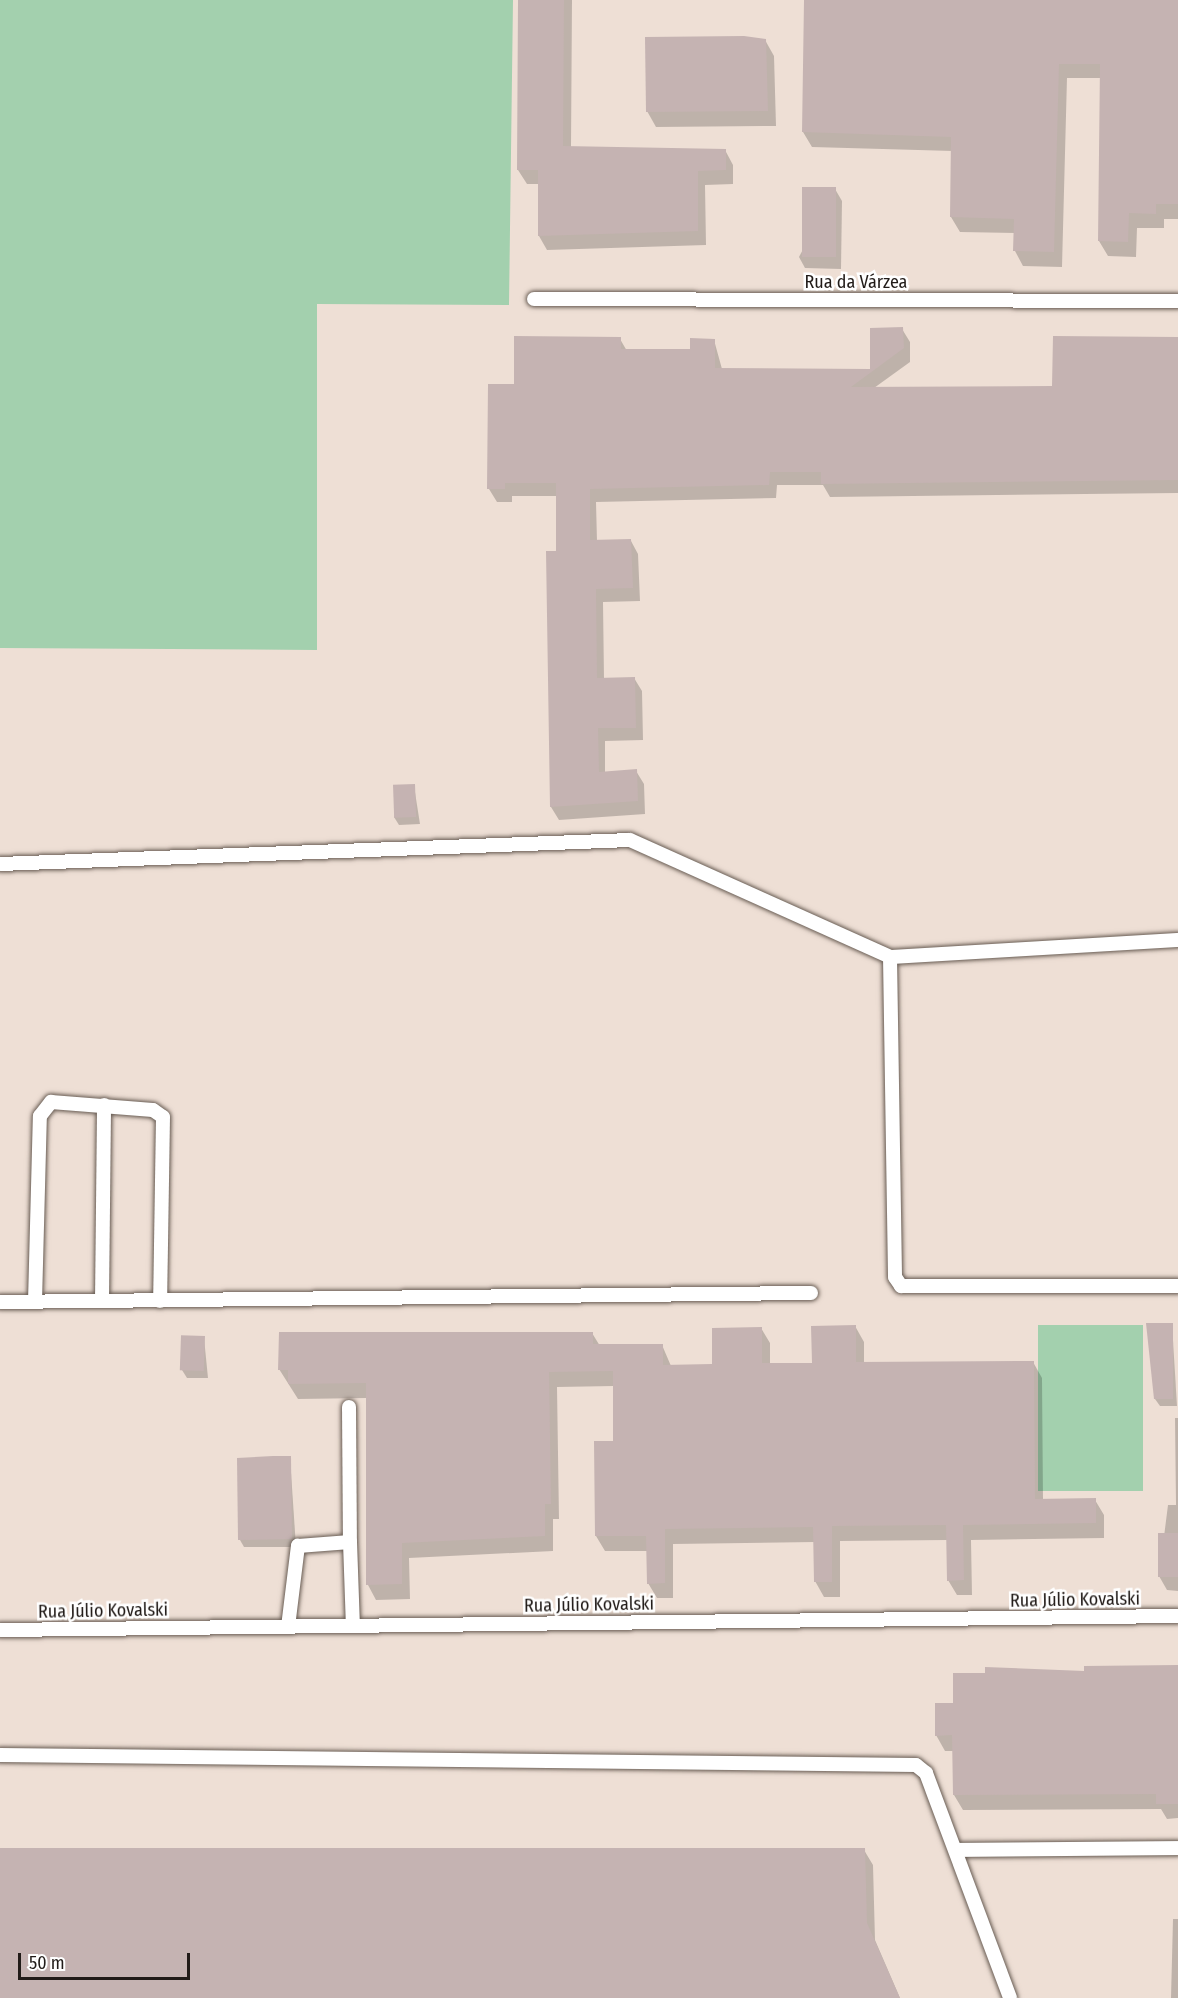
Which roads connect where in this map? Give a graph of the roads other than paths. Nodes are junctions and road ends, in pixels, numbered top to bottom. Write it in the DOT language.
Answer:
graph roads {
  1 [pos="534,299"];
  2 [pos="1178,300"];
  3 [pos="0,864"];
  4 [pos="1178,940"];
  5 [pos="890,957"];
  6 [pos="105,1105"];
  7 [pos="1178,1286"];
  8 [pos="811,1293"];
  9 [pos="102,1301"];
  10 [pos="160,1301"];
  11 [pos="0,1302"];
  12 [pos="35,1302"];
  13 [pos="349,1407"];
  14 [pos="350,1542"];
  15 [pos="1178,1616"];
  16 [pos="353,1626"];
  17 [pos="288,1627"];
  18 [pos="0,1630"];
  19 [pos="0,1755"];
  20 [pos="1178,1848"];
  21 [pos="956,1850"];
  22 [pos="1010,1998"];
  1 -- 2 [label="lane, Rua da Várzea"];
  3 -- 5 [label="lane"];
  4 -- 5 [label="lane"];
  5 -- 7 [label="lane"];
  6 -- 9 [label="lane"];
  6 -- 10 [label="lane"];
  6 -- 12 [label="lane"];
  8 -- 10 [label="lane"];
  9 -- 10 [label="lane"];
  9 -- 12 [label="lane"];
  11 -- 12 [label="lane"];
  13 -- 14 [label="lane"];
  14 -- 16 [label="lane"];
  14 -- 17 [label="lane"];
  15 -- 16 [label="lane, Rua Júlio Kovalski"];
  16 -- 17 [label="lane, Rua Júlio Kovalski"];
  17 -- 18 [label="lane, Rua Júlio Kovalski"];
  19 -- 21 [label="lane"];
  20 -- 21 [label="lane"];
  21 -- 22 [label="lane"];
}
